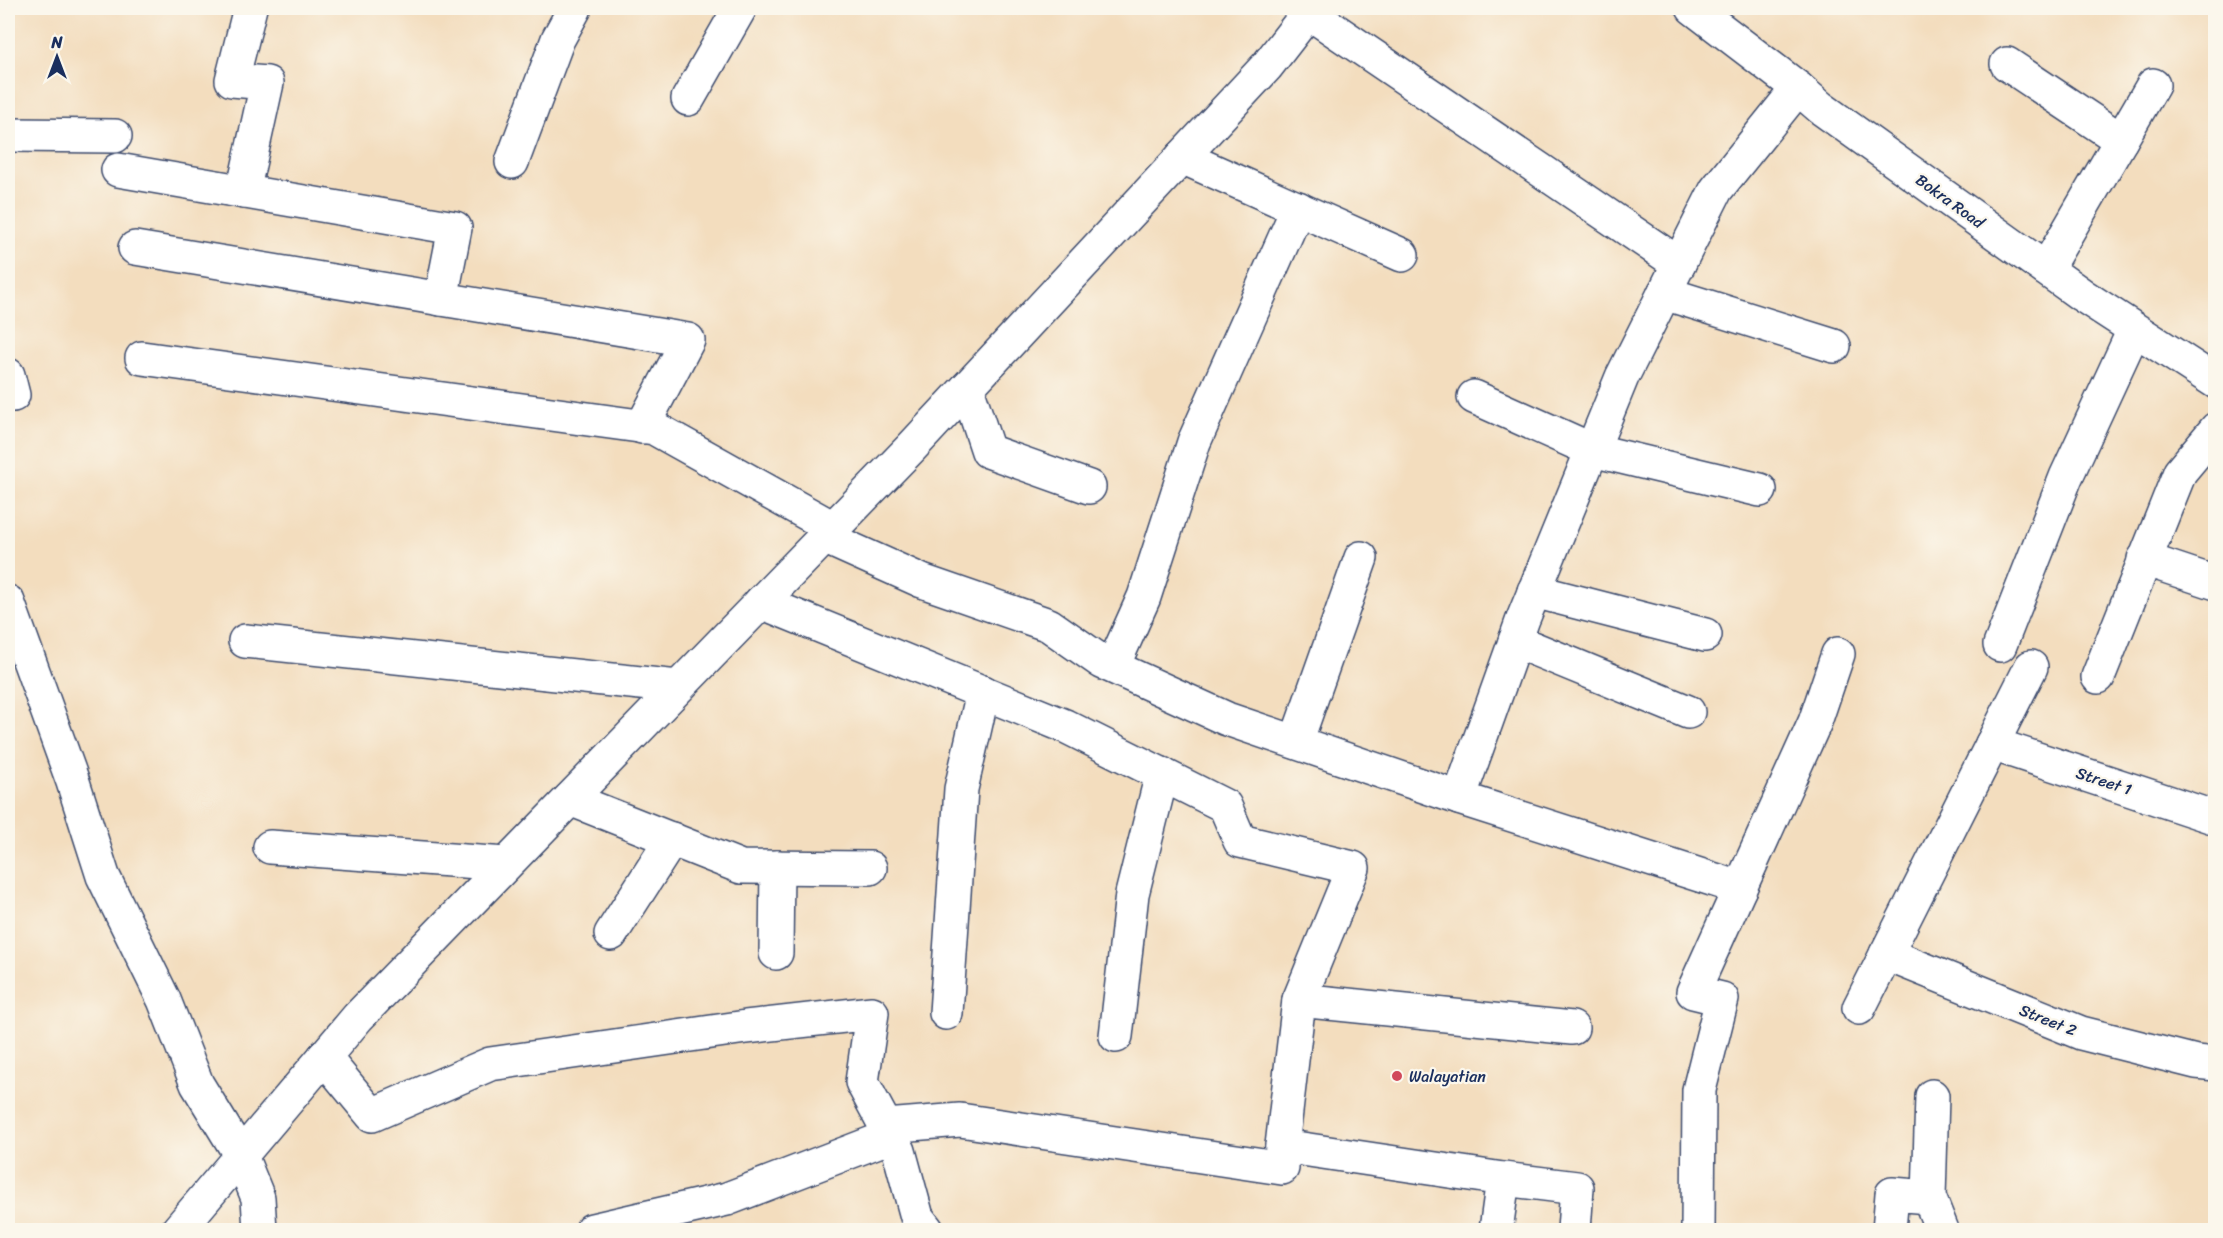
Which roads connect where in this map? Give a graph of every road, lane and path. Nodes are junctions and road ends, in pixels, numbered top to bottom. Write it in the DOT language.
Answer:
graph roads {
  1 [pos="250,8"];
  2 [pos="575,8"];
  3 [pos="740,8"];
  4 [pos="1693,8"];
  5 [pos="1310,10"];
  6 [pos="2007,64"];
  7 [pos="2153,85"];
  8 [pos="1798,88"];
  9 [pos="688,99"];
  10 [pos="8,135"];
  11 [pos="115,136"];
  12 [pos="2121,140"];
  13 [pos="1182,157"];
  14 [pos="512,162"];
  15 [pos="118,170"];
  16 [pos="243,192"];
  17 [pos="1298,207"];
  18 [pos="135,249"];
  19 [pos="1402,255"];
  20 [pos="1679,264"];
  21 [pos="2046,269"];
  22 [pos="1665,293"];
  23 [pos="441,299"];
  24 [pos="2134,330"];
  25 [pos="1834,346"];
  26 [pos="142,358"];
  27 [pos="2215,382"];
  28 [pos="967,388"];
  29 [pos="1474,397"];
  30 [pos="642,427"];
  31 [pos="2216,429"];
  32 [pos="1592,450"];
  33 [pos="1089,487"];
  34 [pos="1760,490"];
  35 [pos="829,532"];
  36 [pos="1361,558"];
  37 [pos="2144,559"];
  38 [pos="2216,583"];
  39 [pos="1534,591"];
  40 [pos="8,602"];
  41 [pos="761,602"];
  42 [pos="1705,635"];
  43 [pos="245,641"];
  44 [pos="1515,641"];
  45 [pos="2000,645"];
  46 [pos="1838,654"];
  47 [pos="1113,666"];
  48 [pos="2031,667"];
  49 [pos="2098,677"];
  50 [pos="678,687"];
  51 [pos="983,692"];
  52 [pos="1688,712"];
  53 [pos="1296,742"];
  54 [pos="1992,744"];
  55 [pos="1162,774"];
  56 [pos="1459,798"];
  57 [pos="570,799"];
  58 [pos="2216,818"];
  59 [pos="672,839"];
  60 [pos="270,847"];
  61 [pos="506,864"];
  62 [pos="777,867"];
  63 [pos="870,868"];
  64 [pos="1740,888"];
  65 [pos="611,934"];
  66 [pos="776,953"];
  67 [pos="1886,954"];
  68 [pos="1299,1000"];
  69 [pos="1858,1008"];
  70 [pos="946,1013"];
  71 [pos="1572,1028"];
  72 [pos="1116,1036"];
  73 [pos="324,1057"];
  74 [pos="2216,1064"];
  75 [pos="1932,1096"];
  76 [pos="888,1131"];
  77 [pos="1282,1146"];
  78 [pos="241,1156"];
  79 [pos="1503,1179"];
  80 [pos="1929,1197"];
  81 [pos="178,1230"];
  82 [pos="260,1230"];
  83 [pos="592,1230"];
  84 [pos="927,1230"];
  85 [pos="1496,1230"];
  86 [pos="1574,1230"];
  87 [pos="1698,1230"];
  88 [pos="1889,1230"];
  89 [pos="1942,1230"];
  1 -- 16 [label="street"];
  2 -- 14 [label="street"];
  3 -- 9 [label="street"];
  4 -- 8 [label="street, Bokra Road"];
  5 -- 13 [label="street"];
  5 -- 20 [label="street"];
  6 -- 12 [label="street"];
  7 -- 12 [label="street"];
  8 -- 20 [label="street"];
  8 -- 21 [label="street, Bokra Road"];
  10 -- 11 [label="street"];
  12 -- 21 [label="street"];
  13 -- 17 [label="street"];
  13 -- 28 [label="street"];
  15 -- 16 [label="street"];
  16 -- 23 [label="street"];
  17 -- 19 [label="street"];
  17 -- 47 [label="street"];
  18 -- 23 [label="street"];
  20 -- 22 [label="street"];
  21 -- 24 [label="street, Bokra Road"];
  22 -- 25 [label="street"];
  22 -- 32 [label="street"];
  23 -- 30 [label="street"];
  24 -- 27 [label="street, Bokra Road"];
  24 -- 45 [label="street"];
  26 -- 30 [label="street"];
  28 -- 33 [label="street"];
  28 -- 35 [label="street"];
  29 -- 32 [label="street"];
  30 -- 35 [label="street"];
  31 -- 37 [label="street"];
  32 -- 34 [label="street"];
  32 -- 39 [label="street"];
  35 -- 41 [label="street"];
  35 -- 47 [label="street"];
  36 -- 53 [label="street"];
  37 -- 38 [label="street"];
  37 -- 49 [label="street"];
  39 -- 42 [label="street"];
  39 -- 44 [label="street"];
  40 -- 78 [label="street"];
  41 -- 50 [label="street"];
  41 -- 51 [label="street"];
  43 -- 50 [label="street"];
  44 -- 52 [label="street"];
  44 -- 56 [label="street"];
  46 -- 64 [label="street"];
  47 -- 53 [label="street"];
  48 -- 54 [label="street"];
  50 -- 57 [label="street"];
  51 -- 55 [label="street"];
  51 -- 70 [label="street"];
  53 -- 56 [label="street"];
  54 -- 58 [label="street, Street 1"];
  54 -- 67 [label="street"];
  55 -- 68 [label="street"];
  55 -- 72 [label="street"];
  56 -- 64 [label="street"];
  57 -- 59 [label="street"];
  57 -- 61 [label="street"];
  59 -- 62 [label="street"];
  59 -- 65 [label="street"];
  60 -- 61 [label="street"];
  61 -- 73 [label="street"];
  62 -- 63 [label="street"];
  62 -- 66 [label="street"];
  64 -- 87 [label="street"];
  67 -- 69 [label="street"];
  67 -- 74 [label="street, Street 2"];
  68 -- 71 [label="street"];
  68 -- 77 [label="street"];
  73 -- 76 [label="street"];
  73 -- 78 [label="street"];
  75 -- 80 [label="street"];
  76 -- 77 [label="street"];
  76 -- 83 [label="street"];
  76 -- 84 [label="street"];
  77 -- 79 [label="street"];
  78 -- 81 [label="street"];
  78 -- 82 [label="street"];
  79 -- 85 [label="street"];
  79 -- 86 [label="street"];
  80 -- 88 [label="street"];
  80 -- 89 [label="street"];
}
